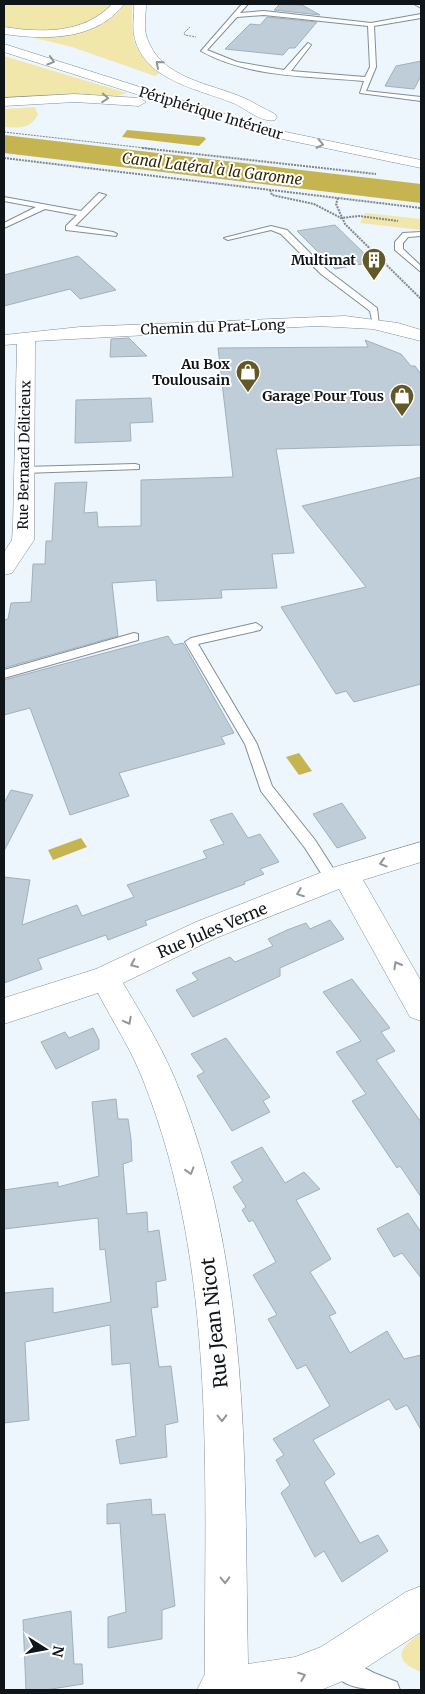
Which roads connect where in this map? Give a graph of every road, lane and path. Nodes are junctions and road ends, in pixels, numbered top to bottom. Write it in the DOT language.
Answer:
graph roads {
  1 [pos="118,4"];
  2 [pos="140,4"];
  3 [pos="246,4"];
  4 [pos="417,4"];
  5 [pos="421,6"];
  6 [pos="235,15"];
  7 [pos="421,16"];
  8 [pos="371,24"];
  9 [pos="4,31"];
  10 [pos="4,37"];
  11 [pos="308,45"];
  12 [pos="4,48"];
  13 [pos="287,71"];
  14 [pos="368,79"];
  15 [pos="421,99"];
  16 [pos="4,102"];
  17 [pos="270,117"];
  18 [pos="4,132"];
  19 [pos="272,133"];
  20 [pos="421,151"];
  21 [pos="4,158"];
  22 [pos="421,164"];
  23 [pos="382,175"];
  24 [pos="270,190"];
  25 [pos="102,195"];
  26 [pos="338,198"];
  27 [pos="4,199"];
  28 [pos="43,207"];
  29 [pos="421,208"];
  30 [pos="83,214"];
  31 [pos="341,218"];
  32 [pos="404,222"];
  33 [pos="4,226"];
  34 [pos="113,234"];
  35 [pos="421,234"];
  36 [pos="228,238"];
  37 [pos="421,270"];
  38 [pos="421,298"];
  39 [pos="376,323"];
  40 [pos="420,333"];
  41 [pos="26,337"];
  42 [pos="4,340"];
  43 [pos="135,467"];
  44 [pos="24,470"];
  45 [pos="4,568"];
  46 [pos="256,627"];
  47 [pos="134,638"];
  48 [pos="4,674"];
  49 [pos="421,852"];
  50 [pos="339,877"];
  51 [pos="105,978"];
  52 [pos="421,1008"];
  53 [pos="4,1011"];
  54 [pos="421,1607"];
  55 [pos="335,1663"];
  56 [pos="223,1690"];
  57 [pos="389,1690"];
  1 -- 9 [label="main road"];
  17 -- 2 [label="main road, one-way"];
  3 -- 6 [label="lane"];
  4 -- 5 [label="lane"];
  6 -- 8 [label="lane"];
  6 -- 13 [label="lane"];
  7 -- 8 [label="lane"];
  8 -- 14 [label="lane"];
  10 -- 17 [label="main road"];
  11 -- 13 [label="lane"];
  12 -- 19 [label="main road, Périphérique Intérieur, one-way"];
  13 -- 14 [label="lane"];
  14 -- 15 [label="lane"];
  16 -- 19 [label="main road, one-way"];
  17 -- 20 [label="main road"];
  18 -- 23 [label="path"];
  19 -- 22 [label="main road, Périphérique Intérieur, one-way"];
  21 -- 24 [label="path"];
  24 -- 26 [label="path"];
  24 -- 31 [label="path"];
  25 -- 30 [label="lane"];
  26 -- 29 [label="path"];
  26 -- 31 [label="path"];
  27 -- 28 [label="lane"];
  28 -- 30 [label="lane"];
  28 -- 33 [label="lane"];
  30 -- 34 [label="lane"];
  31 -- 32 [label="path"];
  31 -- 38 [label="path"];
  35 -- 37 [label="lane"];
  36 -- 39 [label="lane"];
  39 -- 40 [label="main road, Chemin du Prat-Long"];
  39 -- 41 [label="main road, Chemin du Prat-Long"];
  41 -- 42 [label="main road, Chemin du Prat-Long"];
  41 -- 44 [label="main road, Rue Bernard Délicieux"];
  43 -- 44 [label="lane"];
  44 -- 45 [label="main road, Rue Bernard Délicieux"];
  46 -- 50 [label="lane"];
  47 -- 48 [label="lane"];
  49 -- 50 [label="main road, Rue Jules Verne, one-way"];
  50 -- 51 [label="main road, Rue Jules Verne, one-way"];
  52 -- 50 [label="main road, one-way"];
  51 -- 53 [label="main road, Rue Jules Verne"];
  51 -- 56 [label="main road, Rue Jean Nicot, one-way"];
  54 -- 55 [label="main road"];
  56 -- 55 [label="main road, one-way"];
  55 -- 57 [label="lane"];
}
